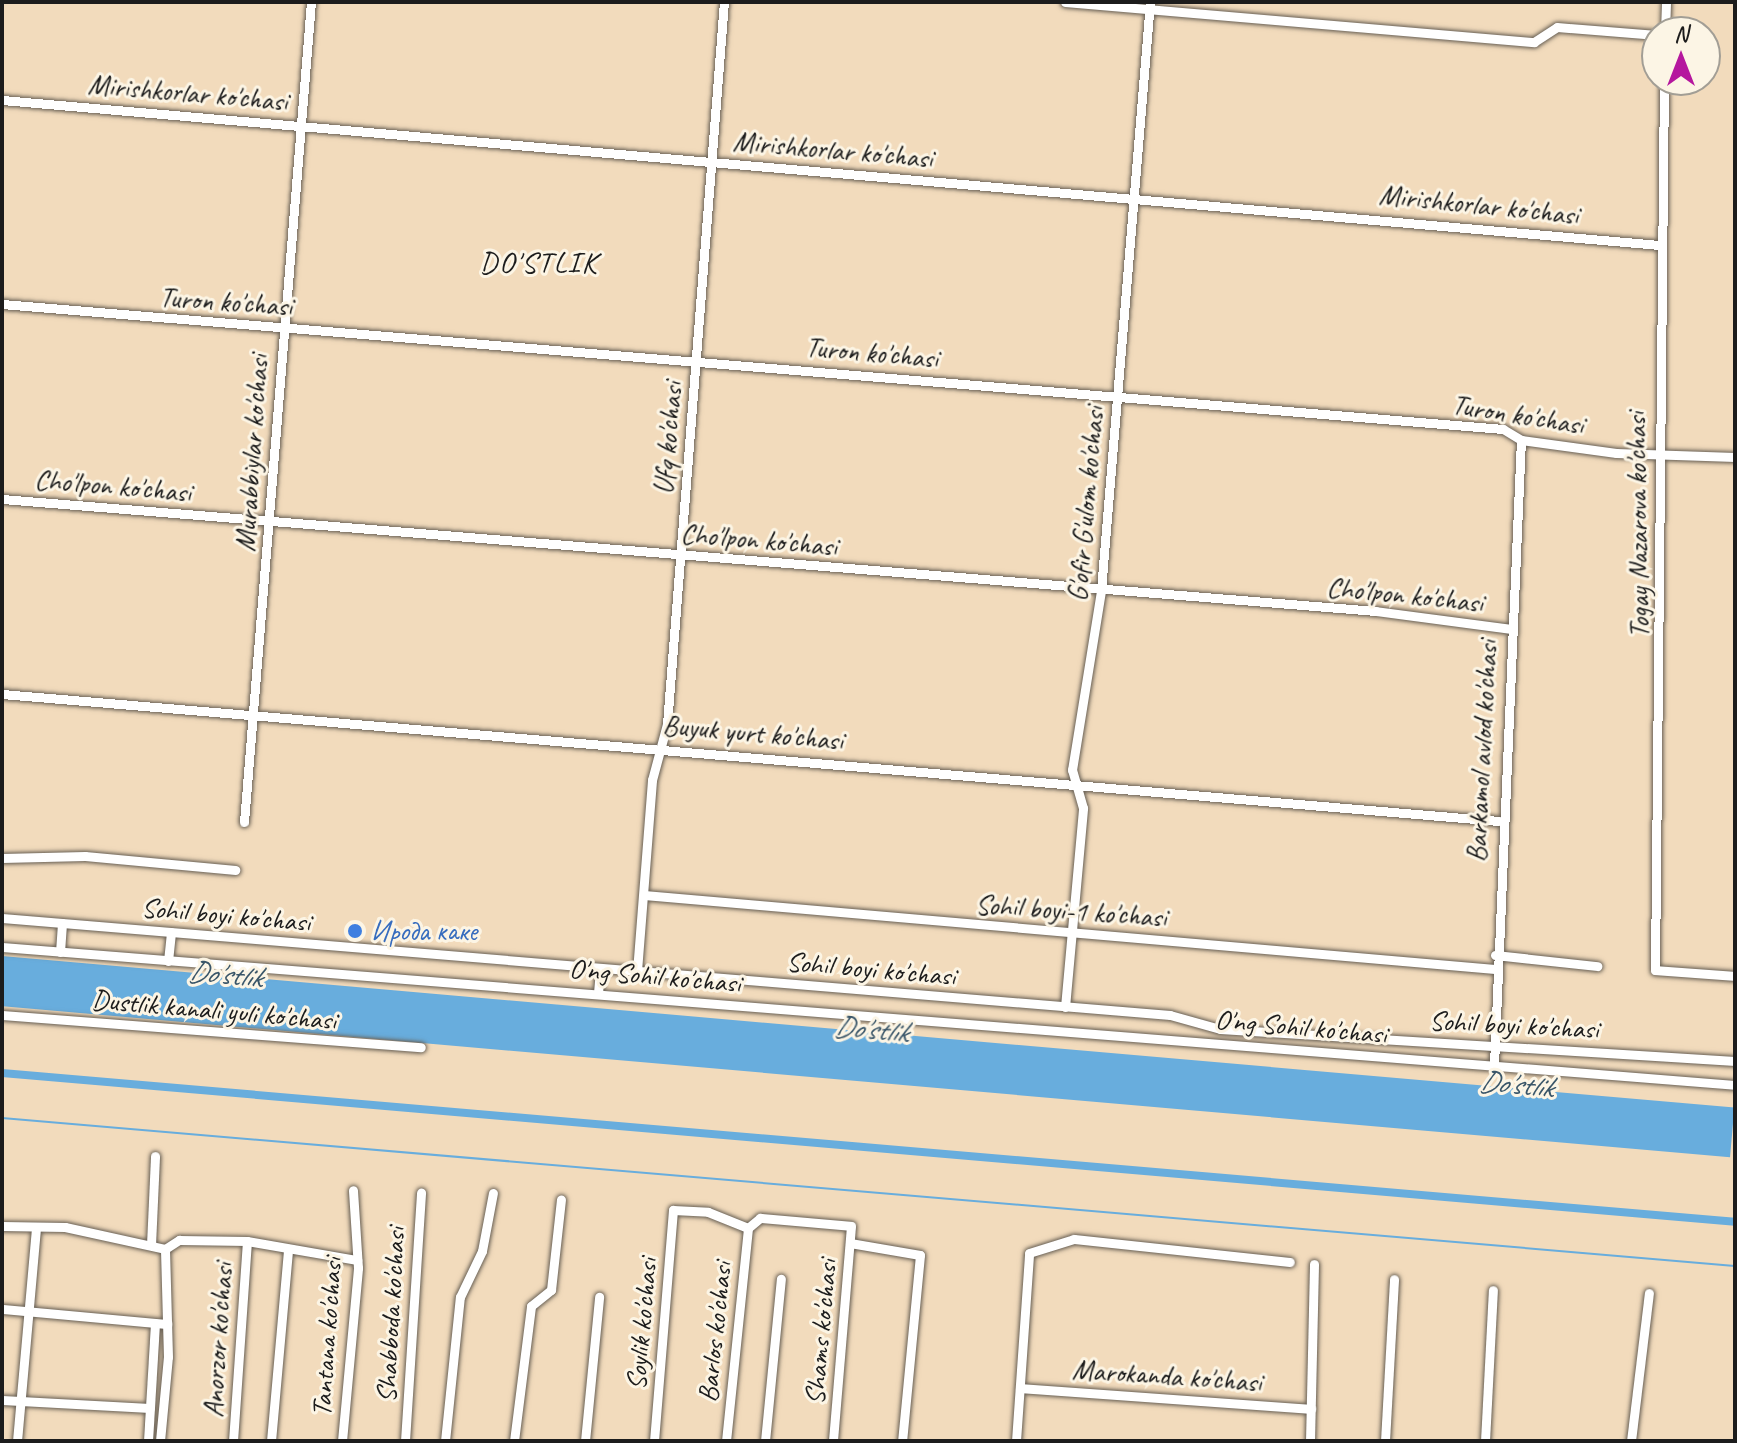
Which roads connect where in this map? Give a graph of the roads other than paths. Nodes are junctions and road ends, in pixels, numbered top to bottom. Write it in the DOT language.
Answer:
graph roads {
  1 [pos="311,2"];
  2 [pos="724,2"];
  3 [pos="1065,2"];
  4 [pos="1149,6"];
  5 [pos="1641,34"];
  6 [pos="1664,96"];
  7 [pos="2,100"];
  8 [pos="301,124"];
  9 [pos="711,162"];
  10 [pos="1133,198"];
  11 [pos="1660,245"];
  12 [pos="2,304"];
  13 [pos="284,327"];
  14 [pos="696,362"];
  15 [pos="1117,398"];
  16 [pos="1521,440"];
  17 [pos="1664,454"];
  18 [pos="1735,457"];
  19 [pos="2,499"];
  20 [pos="270,522"];
  21 [pos="681,556"];
  22 [pos="1101,590"];
  23 [pos="1511,629"];
  24 [pos="2,694"];
  25 [pos="251,717"];
  26 [pos="661,747"];
  27 [pos="1074,784"];
  28 [pos="1499,821"];
  29 [pos="244,822"];
  30 [pos="2,858"];
  31 [pos="235,870"];
  32 [pos="644,895"];
  33 [pos="2,918"];
  34 [pos="62,923"];
  35 [pos="1070,930"];
  36 [pos="171,932"];
  37 [pos="2,947"];
  38 [pos="60,952"];
  39 [pos="1495,955"];
  40 [pos="168,961"];
  41 [pos="1597,966"];
  42 [pos="600,968"];
  43 [pos="1495,969"];
  44 [pos="637,971"];
  45 [pos="1735,976"];
  46 [pos="598,993"];
  47 [pos="1065,1007"];
  48 [pos="2,1015"];
  49 [pos="1494,1042"];
  50 [pos="421,1047"];
  51 [pos="1735,1061"];
  52 [pos="1494,1065"];
  53 [pos="1735,1085"];
  54 [pos="155,1156"];
  55 [pos="353,1190"];
  56 [pos="421,1193"];
  57 [pos="493,1193"];
  58 [pos="561,1200"];
  59 [pos="2,1226"];
  60 [pos="748,1228"];
  61 [pos="36,1229"];
  62 [pos="247,1241"];
  63 [pos="850,1243"];
  64 [pos="151,1245"];
  65 [pos="165,1249"];
  66 [pos="288,1249"];
  67 [pos="357,1260"];
  68 [pos="1290,1262"];
  69 [pos="1314,1264"];
  70 [pos="781,1279"];
  71 [pos="1394,1279"];
  72 [pos="1493,1290"];
  73 [pos="1649,1293"];
  74 [pos="599,1297"];
  75 [pos="2,1309"];
  76 [pos="29,1313"];
  77 [pos="155,1323"];
  78 [pos="167,1324"];
  79 [pos="1020,1388"];
  80 [pos="2,1400"];
  81 [pos="22,1400"];
  82 [pos="150,1408"];
  83 [pos="1311,1409"];
  84 [pos="17,1441"];
  85 [pos="148,1441"];
  86 [pos="160,1441"];
  87 [pos="233,1441"];
  88 [pos="271,1441"];
  89 [pos="342,1441"];
  90 [pos="405,1441"];
  91 [pos="445,1441"];
  92 [pos="514,1441"];
  93 [pos="585,1441"];
  94 [pos="654,1441"];
  95 [pos="726,1441"];
  96 [pos="765,1441"];
  97 [pos="833,1441"];
  98 [pos="902,1441"];
  99 [pos="1016,1441"];
  100 [pos="1310,1441"];
  101 [pos="1385,1441"];
  102 [pos="1485,1441"];
  103 [pos="1631,1441"];
  1 -- 8 [label="street, Murabbiylar ko'chasi"];
  2 -- 9 [label="street, Ufq ko'chasi"];
  3 -- 4 [label="street"];
  4 -- 5 [label="street"];
  4 -- 10 [label="street, G'ofir G'ulom ko'chasi"];
  6 -- 11 [label="street, Togay Nazarova ko'chasi"];
  7 -- 8 [label="street, Mirishkorlar ko'chasi"];
  8 -- 9 [label="street, Mirishkorlar ko'chasi"];
  8 -- 13 [label="street, Murabbiylar ko'chasi"];
  9 -- 10 [label="street, Mirishkorlar ko'chasi"];
  9 -- 14 [label="street, Ufq ko'chasi"];
  10 -- 11 [label="street, Mirishkorlar ko'chasi"];
  10 -- 15 [label="street, G'ofir G'ulom ko'chasi"];
  11 -- 17 [label="street, Togay Nazarova ko'chasi"];
  12 -- 13 [label="street, Turon ko'chasi"];
  13 -- 14 [label="street, Turon ko'chasi"];
  13 -- 20 [label="street, Murabbiylar ko'chasi"];
  14 -- 15 [label="street, Turon ko'chasi"];
  14 -- 21 [label="street, Ufq ko'chasi"];
  15 -- 16 [label="street, Turon ko'chasi"];
  15 -- 22 [label="street, G'ofir G'ulom ko'chasi"];
  16 -- 17 [label="street, Turon ko'chasi"];
  16 -- 23 [label="street, Barkamol avlod ko'chasi"];
  17 -- 18 [label="street, Turon ko'chasi"];
  17 -- 45 [label="street, Togay Nazarova ko'chasi"];
  19 -- 20 [label="street, Cho'lpon ko'chasi"];
  20 -- 21 [label="street, Cho'lpon ko'chasi"];
  20 -- 25 [label="street, Murabbiylar ko'chasi"];
  21 -- 22 [label="street, Cho'lpon ko'chasi"];
  21 -- 26 [label="street, Ufq ko'chasi"];
  22 -- 23 [label="street, Cho'lpon ko'chasi"];
  22 -- 27 [label="street, G'ofir G'ulom ko'chasi"];
  23 -- 28 [label="street, Barkamol avlod ko'chasi"];
  24 -- 25 [label="street, Buyuk yurt ko'chasi"];
  25 -- 26 [label="street, Buyuk yurt ko'chasi"];
  25 -- 29 [label="street, Murabbiylar ko'chasi"];
  26 -- 27 [label="street, Buyuk yurt ko'chasi"];
  26 -- 32 [label="street, Ufq ko'chasi"];
  27 -- 28 [label="street, Buyuk yurt ko'chasi"];
  27 -- 35 [label="street, G'ofir G'ulom ko'chasi"];
  28 -- 39 [label="street, Barkamol avlod ko'chasi"];
  30 -- 31 [label="street"];
  32 -- 35 [label="street, Sohil boyi-1 ko'chasi"];
  32 -- 44 [label="street, Ufq ko'chasi"];
  33 -- 34 [label="street, Sohil boyi ko'chasi"];
  34 -- 36 [label="street, Sohil boyi ko'chasi"];
  34 -- 38 [label="street"];
  35 -- 43 [label="street, Sohil boyi-1 ko'chasi"];
  35 -- 47 [label="street, G'ofir G'ulom ko'chasi"];
  36 -- 40 [label="street"];
  36 -- 42 [label="street, Sohil boyi ko'chasi"];
  37 -- 38 [label="street, O'ng Sohil ko'chasi"];
  38 -- 40 [label="street, O'ng Sohil ko'chasi"];
  39 -- 41 [label="street"];
  39 -- 43 [label="street, Barkamol avlod ko'chasi"];
  40 -- 46 [label="street, O'ng Sohil ko'chasi"];
  42 -- 44 [label="street, Sohil boyi ko'chasi"];
  42 -- 46 [label="street"];
  43 -- 49 [label="street, Barkamol avlod ko'chasi"];
  44 -- 47 [label="street, Sohil boyi ko'chasi"];
  46 -- 52 [label="street, O'ng Sohil ko'chasi"];
  47 -- 49 [label="street, Sohil boyi ko'chasi"];
  48 -- 50 [label="street, Dustlik kanali yuli ko'chasi"];
  49 -- 51 [label="street, Sohil boyi ko'chasi"];
  49 -- 52 [label="street, Barkamol avlod ko'chasi"];
  52 -- 53 [label="street, O'ng Sohil ko'chasi"];
  54 -- 64 [label="street"];
  55 -- 67 [label="street, Tantana ko'chasi"];
  56 -- 90 [label="street, Shabboda ko'chasi"];
  57 -- 91 [label="street"];
  58 -- 92 [label="street"];
  59 -- 61 [label="street"];
  60 -- 63 [label="street, Shams ko'chasi"];
  60 -- 94 [label="street, Soylik ko'chasi"];
  60 -- 95 [label="street, Barlos ko'chasi"];
  61 -- 64 [label="street"];
  61 -- 76 [label="street"];
  62 -- 65 [label="street"];
  62 -- 66 [label="street"];
  62 -- 87 [label="street, Anorzor ko'chasi"];
  63 -- 97 [label="street, Shams ko'chasi"];
  63 -- 98 [label="street"];
  64 -- 65 [label="street"];
  65 -- 78 [label="street"];
  66 -- 67 [label="street"];
  66 -- 88 [label="street"];
  67 -- 89 [label="street, Tantana ko'chasi"];
  68 -- 79 [label="street"];
  69 -- 83 [label="street"];
  70 -- 96 [label="street"];
  71 -- 101 [label="street"];
  72 -- 102 [label="street"];
  73 -- 103 [label="street"];
  74 -- 93 [label="street"];
  75 -- 76 [label="street"];
  76 -- 77 [label="street"];
  76 -- 81 [label="street"];
  77 -- 78 [label="street"];
  77 -- 82 [label="street"];
  78 -- 86 [label="street"];
  79 -- 83 [label="street, Marokanda ko'chasi"];
  79 -- 99 [label="street"];
  80 -- 81 [label="street"];
  81 -- 82 [label="street"];
  81 -- 84 [label="street"];
  82 -- 85 [label="street"];
  83 -- 100 [label="street"];
}
